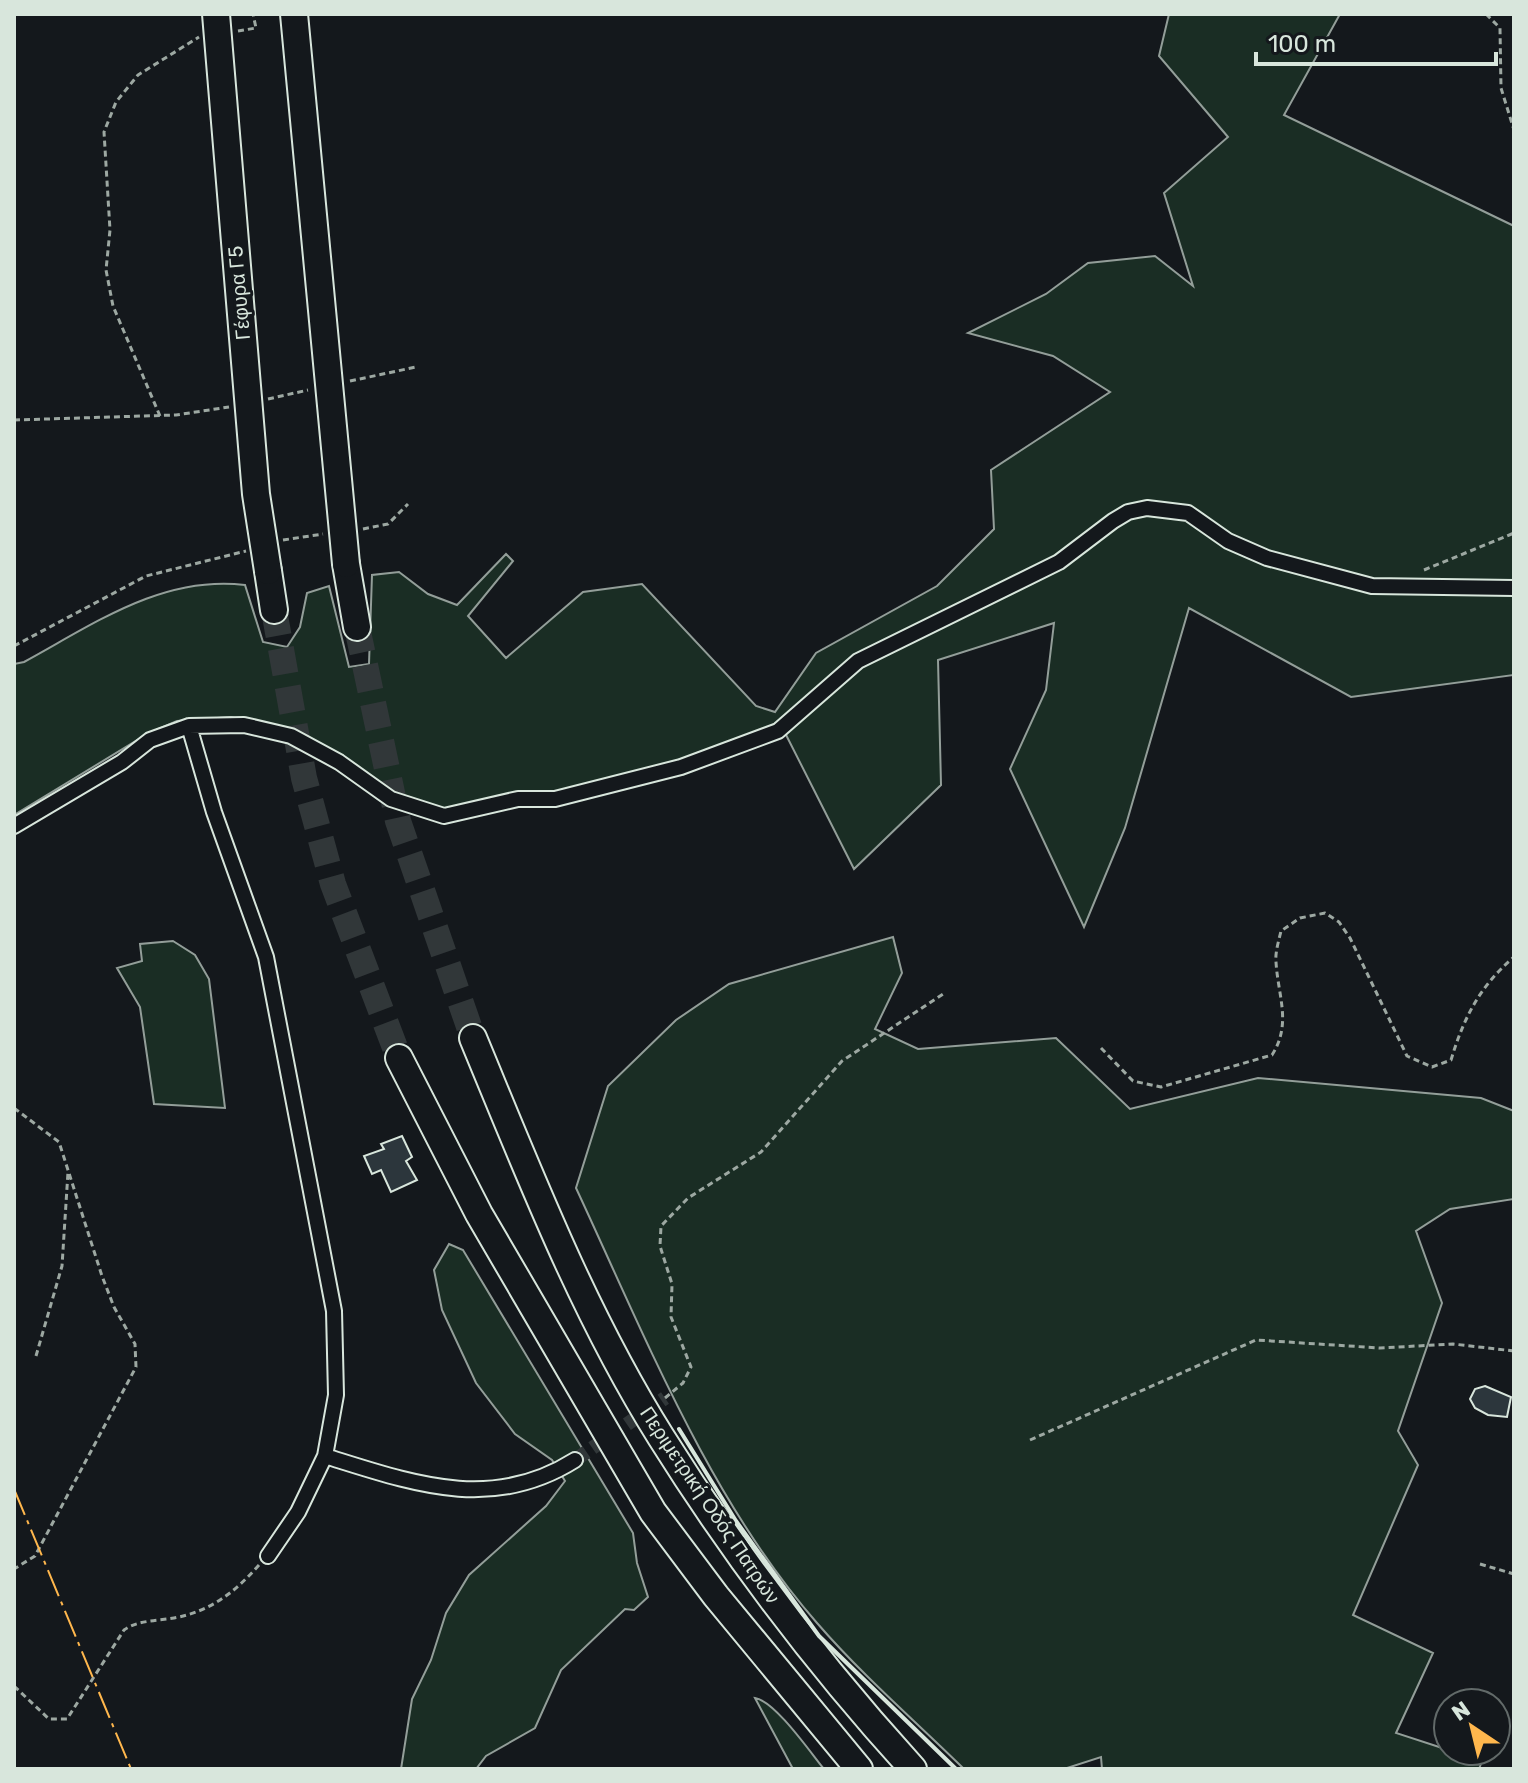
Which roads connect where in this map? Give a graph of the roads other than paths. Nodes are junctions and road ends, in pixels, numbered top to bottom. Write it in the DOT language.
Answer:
graph roads {
  1 [pos="294,14"];
  2 [pos="222,23"];
  3 [pos="1514,588"];
  4 [pos="274,610"];
  5 [pos="357,627"];
  6 [pos="189,726"];
  7 [pos="14,826"];
  8 [pos="473,1038"];
  9 [pos="399,1058"];
  10 [pos="325,1456"];
  11 [pos="575,1460"];
  12 [pos="268,1556"];
  13 [pos="859,1769"];
  14 [pos="913,1769"];
  1 -- 5 [label="highway, bridge"];
  2 -- 4 [label="highway, Γέφυρα Γ5, bridge"];
  3 -- 6 [label="street"];
  6 -- 7 [label="street"];
  6 -- 10 [label="street"];
  8 -- 14 [label="highway, Περιμετρική Οδός Πατρών"];
  9 -- 13 [label="highway, Περιμετρική Οδός Πατρών"];
  10 -- 11 [label="street"];
  10 -- 12 [label="street"];
}
